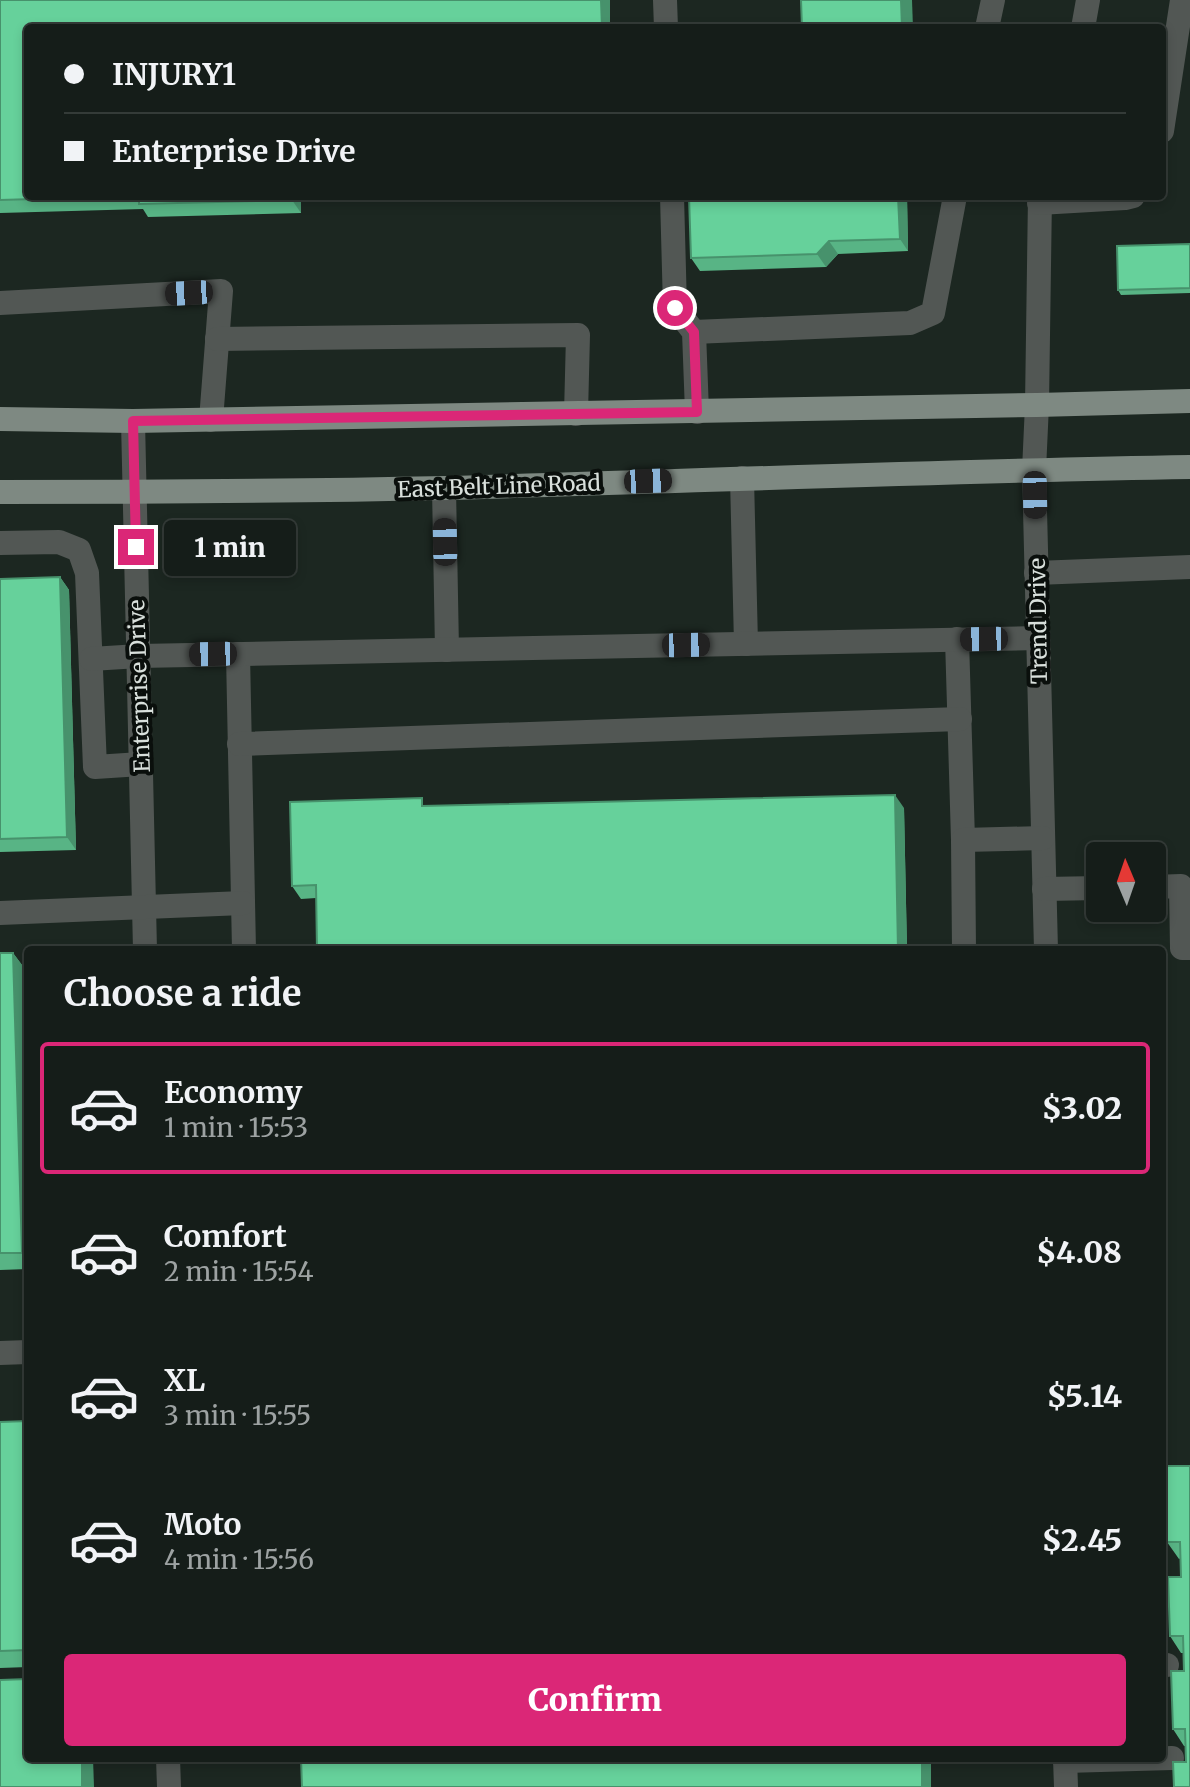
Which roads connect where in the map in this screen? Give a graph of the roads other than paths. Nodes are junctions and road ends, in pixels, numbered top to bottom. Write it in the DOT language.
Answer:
graph roads {
  1 [pos="665,0"];
  2 [pos="993,0"];
  3 [pos="1088,0"];
  4 [pos="1182,0"];
  5 [pos="666,24"];
  6 [pos="988,24"];
  7 [pos="1084,24"];
  8 [pos="1166,105"];
  9 [pos="672,200"];
  10 [pos="954,200"];
  11 [pos="1040,200"];
  12 [pos="0,303"];
  13 [pos="694,332"];
  14 [pos="217,339"];
  15 [pos="1190,401"];
  16 [pos="1037,405"];
  17 [pos="697,412"];
  18 [pos="576,414"];
  19 [pos="0,419"];
  20 [pos="211,420"];
  21 [pos="133,421"];
  22 [pos="1190,467"];
  23 [pos="1034,470"];
  24 [pos="742,478"];
  25 [pos="444,488"];
  26 [pos="0,492"];
  27 [pos="134,492"];
  28 [pos="0,543"];
  29 [pos="1190,567"];
  30 [pos="1036,573"];
  31 [pos="1038,638"];
  32 [pos="957,639"];
  33 [pos="746,644"];
  34 [pos="447,650"];
  35 [pos="238,654"];
  36 [pos="139,656"];
  37 [pos="91,659"];
  38 [pos="960,719"];
  39 [pos="239,744"];
  40 [pos="141,764"];
  41 [pos="1043,838"];
  42 [pos="963,840"];
  43 [pos="1166,887"];
  44 [pos="1086,888"];
  45 [pos="1044,889"];
  46 [pos="243,903"];
  47 [pos="144,908"];
  48 [pos="0,913"];
  49 [pos="145,946"];
  50 [pos="244,946"];
  51 [pos="964,946"];
  52 [pos="1046,946"];
  53 [pos="1190,948"];
  54 [pos="24,1352"];
  55 [pos="0,1353"];
  56 [pos="1166,1758"];
  57 [pos="1172,1758"];
  58 [pos="168,1762"];
  59 [pos="1065,1762"];
  60 [pos="169,1787"];
  61 [pos="1066,1787"];
  1 -- 5 [label="street"];
  2 -- 6 [label="street"];
  3 -- 7 [label="street"];
  4 -- 8 [label="street"];
  9 -- 13 [label="street"];
  10 -- 13 [label="street"];
  11 -- 16 [label="street, Trend Drive"];
  12 -- 14 [label="street"];
  13 -- 17 [label="street"];
  14 -- 18 [label="street"];
  14 -- 20 [label="street"];
  15 -- 16 [label="main road"];
  16 -- 17 [label="main road"];
  16 -- 23 [label="street, Trend Drive"];
  17 -- 18 [label="main road"];
  18 -- 20 [label="main road"];
  19 -- 21 [label="main road"];
  20 -- 21 [label="main road"];
  21 -- 27 [label="street, Enterprise Drive"];
  22 -- 23 [label="main road, East Belt Line Road"];
  23 -- 24 [label="main road, East Belt Line Road"];
  23 -- 30 [label="street, Trend Drive"];
  24 -- 25 [label="main road, East Belt Line Road"];
  24 -- 33 [label="street"];
  25 -- 27 [label="main road, East Belt Line Road"];
  25 -- 34 [label="street"];
  26 -- 27 [label="main road, East Belt Line Road"];
  27 -- 36 [label="street, Enterprise Drive"];
  28 -- 37 [label="street"];
  29 -- 30 [label="street"];
  30 -- 31 [label="street, Trend Drive"];
  31 -- 32 [label="street"];
  31 -- 41 [label="street, Trend Drive"];
  32 -- 33 [label="street"];
  32 -- 38 [label="street"];
  33 -- 34 [label="street"];
  34 -- 35 [label="street"];
  35 -- 36 [label="street"];
  35 -- 39 [label="street"];
  36 -- 37 [label="street"];
  36 -- 40 [label="street, Enterprise Drive"];
  37 -- 40 [label="street"];
  38 -- 39 [label="street"];
  38 -- 42 [label="street"];
  39 -- 46 [label="street"];
  40 -- 47 [label="street, Enterprise Drive"];
  41 -- 42 [label="street"];
  41 -- 45 [label="street, Trend Drive"];
  42 -- 51 [label="street"];
  43 -- 53 [label="street"];
  44 -- 45 [label="street"];
  45 -- 52 [label="street, Trend Drive"];
  46 -- 47 [label="street"];
  46 -- 50 [label="street"];
  47 -- 48 [label="street"];
  47 -- 49 [label="street, Enterprise Drive"];
  54 -- 55 [label="street"];
  56 -- 57 [label="street"];
  58 -- 60 [label="street"];
  59 -- 61 [label="street"];
}
